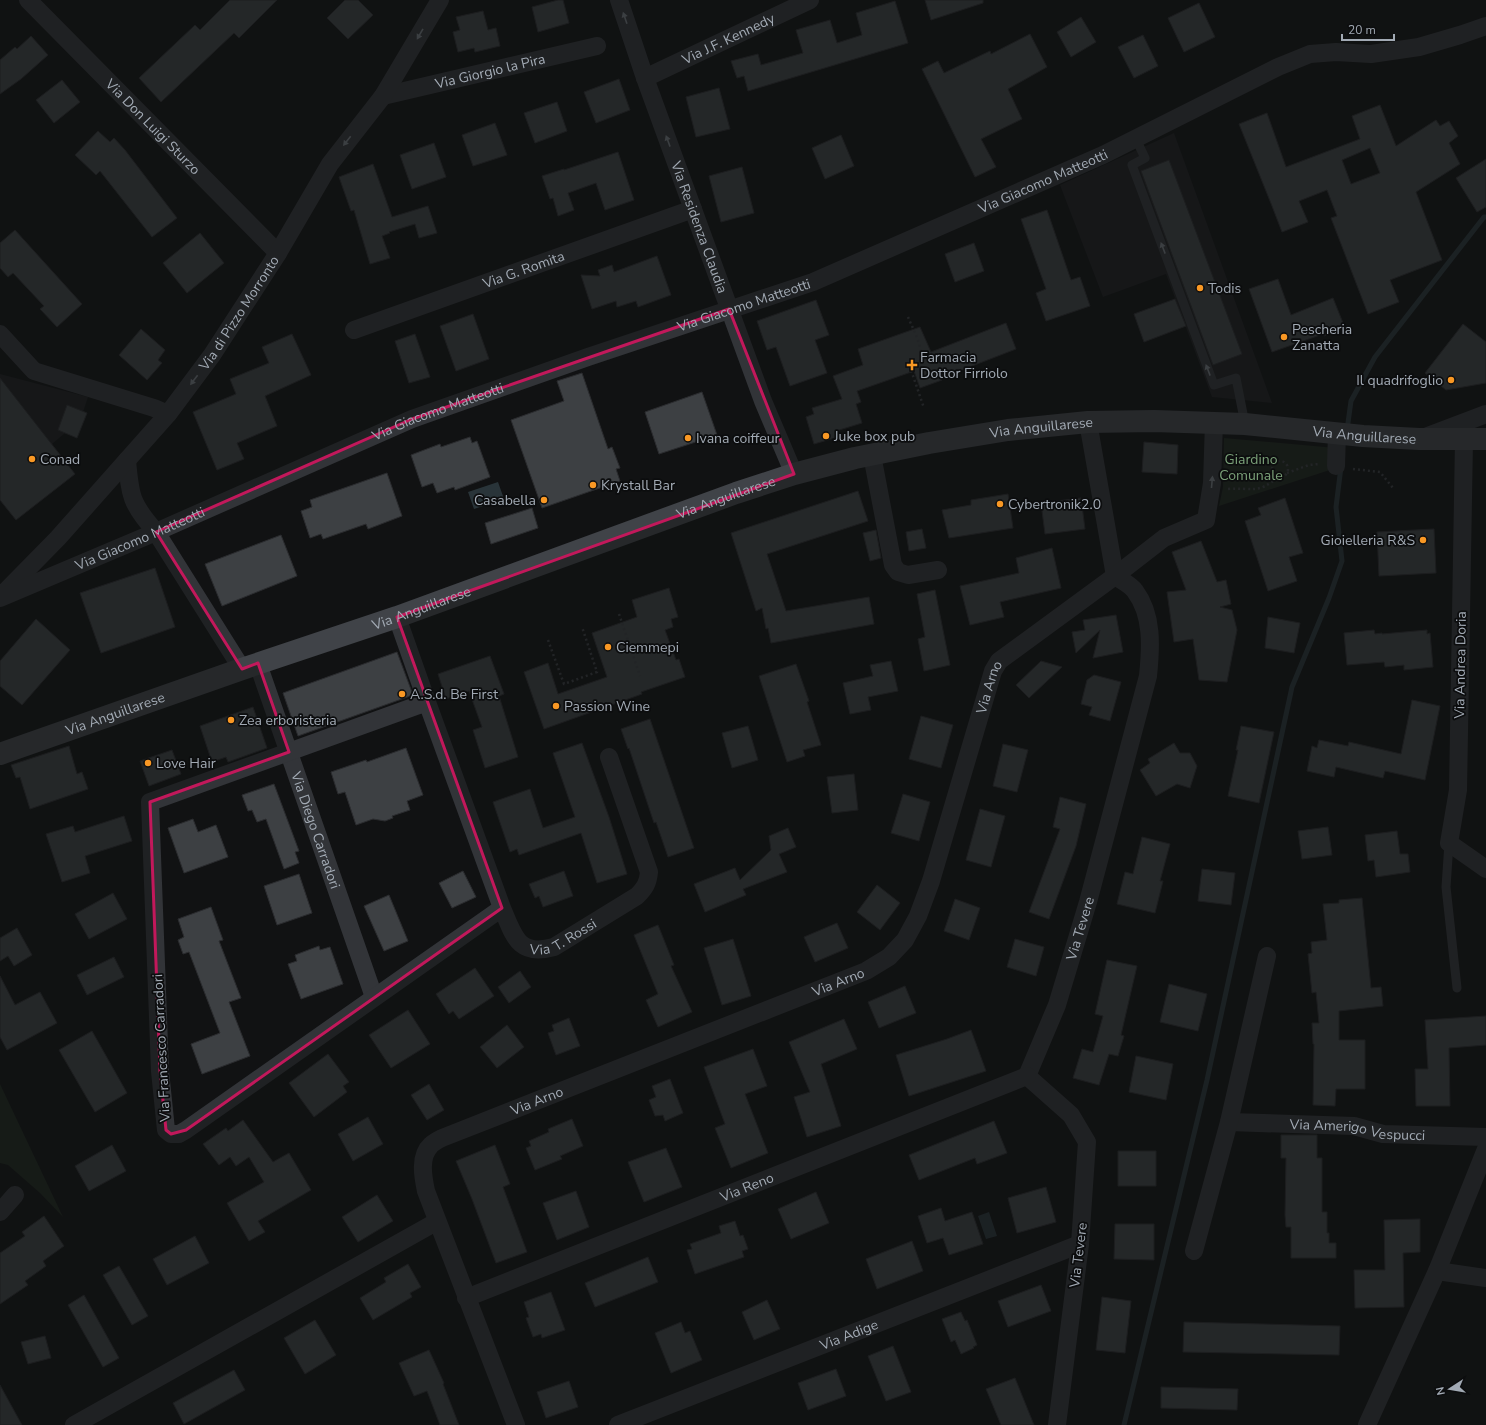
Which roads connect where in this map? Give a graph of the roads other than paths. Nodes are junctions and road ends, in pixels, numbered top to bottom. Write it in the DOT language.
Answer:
graph roads {
  1 [pos="28,0"];
  2 [pos="440,0"];
  3 [pos="619,0"];
  4 [pos="810,0"];
  5 [pos="1486,26"];
  6 [pos="597,46"];
  7 [pos="645,78"];
  8 [pos="384,96"];
  9 [pos="1136,138"];
  10 [pos="693,209"];
  11 [pos="278,253"];
  12 [pos="729,309"];
  13 [pos="354,330"];
  14 [pos="0,334"];
  15 [pos="168,414"];
  16 [pos="1486,414"];
  17 [pos="1088,422"];
  18 [pos="1214,422"];
  19 [pos="1245,424"];
  20 [pos="1338,433"];
  21 [pos="1486,439"];
  22 [pos="1419,440"];
  23 [pos="1464,440"];
  24 [pos="872,455"];
  25 [pos="127,460"];
  26 [pos="1336,466"];
  27 [pos="794,474"];
  28 [pos="156,532"];
  29 [pos="938,570"];
  30 [pos="1114,576"];
  31 [pos="0,597"];
  32 [pos="397,617"];
  33 [pos="250,666"];
  34 [pos="427,702"];
  35 [pos="289,752"];
  36 [pos="0,754"];
  37 [pos="609,758"];
  38 [pos="1449,843"];
  39 [pos="1486,869"];
  40 [pos="502,908"];
  41 [pos="1266,956"];
  42 [pos="1457,988"];
  43 [pos="374,997"];
  44 [pos="1027,1076"];
  45 [pos="1229,1122"];
  46 [pos="1486,1137"];
  47 [pos="1486,1149"];
  48 [pos="15,1195"];
  49 [pos="0,1212"];
  50 [pos="436,1222"];
  51 [pos="1080,1244"];
  52 [pos="1194,1251"];
  53 [pos="1437,1271"];
  54 [pos="1486,1278"];
  55 [pos="466,1298"];
  56 [pos="74,1425"];
  57 [pos="516,1425"];
  58 [pos="618,1425"];
  59 [pos="1057,1425"];
  60 [pos="1367,1425"];
  1 -- 11 [label="street, Via Don Luigi Sturzo"];
  2 -- 8 [label="street, Via di Pizzo Morronto, one-way"];
  7 -- 3 [label="street, Via Residenza Claudia, one-way"];
  4 -- 7 [label="street, Via J.F. Kennedy"];
  5 -- 9 [label="street, Via Giacomo Matteotti"];
  6 -- 8 [label="street, Via Giorgio la Pira"];
  10 -- 7 [label="street, Via Residenza Claudia, one-way"];
  8 -- 11 [label="street, Via di Pizzo Morronto, one-way"];
  9 -- 12 [label="street, Via Giacomo Matteotti"];
  19 -- 9 [label="lane, one-way"];
  10 -- 12 [label="street, Via Residenza Claudia"];
  10 -- 13 [label="street, Via G. Romita"];
  11 -- 15 [label="street, Via di Pizzo Morronto, one-way"];
  12 -- 27 [label="street, Via Residenza Claudia"];
  12 -- 28 [label="street, Via Giacomo Matteotti"];
  14 -- 15 [label="street"];
  15 -- 25 [label="street, Via di Pizzo Morronto"];
  16 -- 22 [label="street"];
  17 -- 18 [label="main road, Via Anguillarese"];
  17 -- 24 [label="main road, Via Anguillarese"];
  17 -- 30 [label="street"];
  18 -- 19 [label="main road, Via Anguillarese"];
  30 -- 18 [label="street, one-way"];
  19 -- 20 [label="main road, Via Anguillarese"];
  20 -- 22 [label="main road, Via Anguillarese"];
  20 -- 26 [label="street"];
  21 -- 23 [label="main road, Via Anguillarese"];
  22 -- 23 [label="main road, Via Anguillarese"];
  23 -- 38 [label="street, Via Andrea Doria"];
  24 -- 27 [label="main road, Via Anguillarese"];
  24 -- 29 [label="street"];
  25 -- 28 [label="street, Via Diego Carradori"];
  25 -- 31 [label="street, Via di Pizzo Morronto"];
  27 -- 32 [label="main road, Via Anguillarese"];
  28 -- 31 [label="street, Via Giacomo Matteotti"];
  28 -- 33 [label="street, Via Diego Carradori"];
  30 -- 44 [label="street, Via Tevere"];
  30 -- 50 [label="street, Via Arno"];
  32 -- 33 [label="main road, Via Anguillarese"];
  32 -- 34 [label="street, Via T. Rossi"];
  33 -- 35 [label="street, Via Diego Carradori"];
  33 -- 36 [label="main road, Via Anguillarese"];
  34 -- 35 [label="street"];
  34 -- 40 [label="street, Via T. Rossi"];
  35 -- 43 [label="street, Via Diego Carradori"];
  35 -- 43 [label="street, Via Francesco Carradori"];
  37 -- 40 [label="street, Via T. Rossi"];
  38 -- 39 [label="street"];
  38 -- 42 [label="lane"];
  40 -- 43 [label="street, Via Francesco Carradori"];
  41 -- 45 [label="street"];
  44 -- 51 [label="street, Via Tevere"];
  44 -- 55 [label="street, Via Reno"];
  45 -- 46 [label="street, Via Amerigo Vespucci"];
  45 -- 52 [label="street"];
  47 -- 53 [label="street"];
  48 -- 49 [label="street"];
  50 -- 55 [label="street"];
  50 -- 56 [label="street"];
  51 -- 58 [label="street, Via Adige"];
  51 -- 59 [label="street, Via Tevere"];
  53 -- 54 [label="street"];
  53 -- 60 [label="street"];
  55 -- 57 [label="street"];
}
